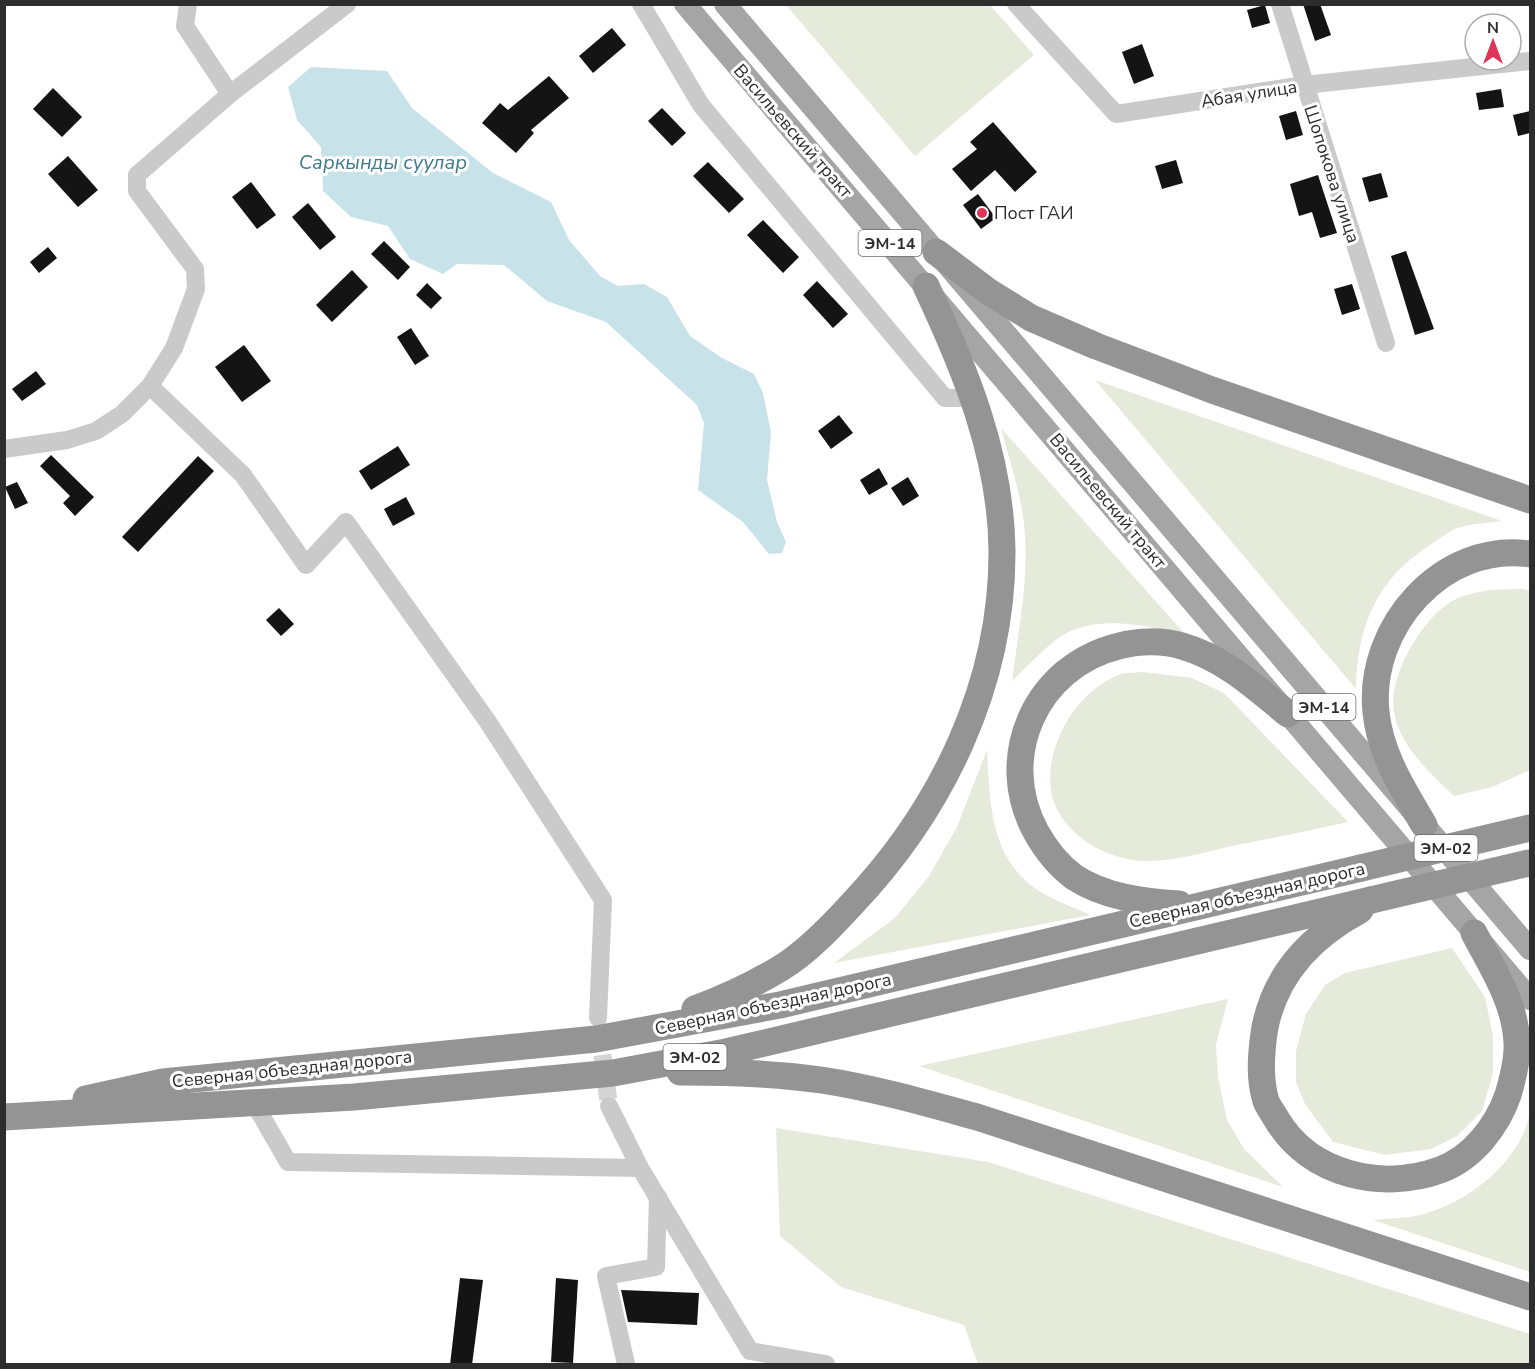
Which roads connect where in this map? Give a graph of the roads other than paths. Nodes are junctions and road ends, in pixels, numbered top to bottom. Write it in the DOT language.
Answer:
graph roads {
  1 [pos="188,4"];
  2 [pos="347,4"];
  3 [pos="641,4"];
  4 [pos="685,4"];
  5 [pos="725,4"];
  6 [pos="1016,4"];
  7 [pos="1280,4"];
  8 [pos="1530,61"];
  9 [pos="1304,85"];
  10 [pos="230,94"];
  11 [pos="936,252"];
  12 [pos="926,286"];
  13 [pos="1004,329"];
  14 [pos="1386,343"];
  15 [pos="981,350"];
  16 [pos="150,386"];
  17 [pos="973,398"];
  18 [pos="4,449"];
  19 [pos="1530,500"];
  20 [pos="1530,554"];
  21 [pos="1288,714"];
  22 [pos="1530,823"];
  23 [pos="1424,825"];
  24 [pos="1530,828"];
  25 [pos="1499,836"];
  26 [pos="1529,862"];
  27 [pos="1378,898"];
  28 [pos="1231,899"];
  29 [pos="1474,933"];
  30 [pos="1530,949"];
  31 [pos="1530,999"];
  32 [pos="597,1028"];
  33 [pos="613,1073"];
  34 [pos="254,1103"];
  35 [pos="609,1106"];
  36 [pos="4,1117"];
  37 [pos="640,1168"];
  38 [pos="658,1196"];
  39 [pos="1530,1297"];
  40 [pos="626,1365"];
  41 [pos="826,1365"];
  1 -- 10 [label="street"];
  2 -- 10 [label="street"];
  3 -- 17 [label="street"];
  4 -- 12 [label="main road, Васильевский тракт / ЭМ-14"];
  5 -- 11 [label="main road, Васильевский тракт / ЭМ-14"];
  6 -- 9 [label="street, Абая улица"];
  7 -- 9 [label="street, Шопокова улица"];
  8 -- 9 [label="street, Абая улица"];
  9 -- 14 [label="street, Шопокова улица"];
  10 -- 16 [label="street"];
  11 -- 13 [label="main road, Васильевский тракт / ЭМ-14"];
  11 -- 19 [label="highway"];
  12 -- 15 [label="main road, Васильевский тракт / ЭМ-14"];
  12 -- 17 [label="highway"];
  13 -- 15 [label="main road"];
  13 -- 23 [label="main road, Васильевский тракт / ЭМ-14"];
  15 -- 21 [label="main road, Васильевский тракт / ЭМ-14"];
  16 -- 18 [label="street"];
  16 -- 32 [label="street"];
  17 -- 32 [label="highway"];
  20 -- 23 [label="highway"];
  21 -- 28 [label="highway"];
  21 -- 29 [label="main road, Васильевский тракт / ЭМ-14"];
  22 -- 25 [label="highway"];
  23 -- 30 [label="main road, Васильевский тракт / ЭМ-14"];
  24 -- 25 [label="highway, Северная объездная дорога / ЭМ-02, bridge"];
  25 -- 28 [label="highway, Северная объездная дорога / ЭМ-02, bridge"];
  26 -- 27 [label="highway, Северная объездная дорога / ЭМ-02, bridge"];
  27 -- 29 [label="highway"];
  27 -- 33 [label="highway, Северная объездная дорога / ЭМ-02"];
  28 -- 32 [label="highway, Северная объездная дорога / ЭМ-02"];
  29 -- 31 [label="main road, Васильевский тракт / ЭМ-14"];
  32 -- 36 [label="highway, Северная объездная дорога / ЭМ-02"];
  33 -- 34 [label="highway, Северная объездная дорога / ЭМ-02"];
  33 -- 39 [label="highway"];
  34 -- 36 [label="highway, Северная объездная дорога / ЭМ-02"];
  34 -- 37 [label="street"];
  35 -- 37 [label="street"];
  37 -- 38 [label="street"];
  38 -- 40 [label="street"];
  38 -- 41 [label="street"];
}
